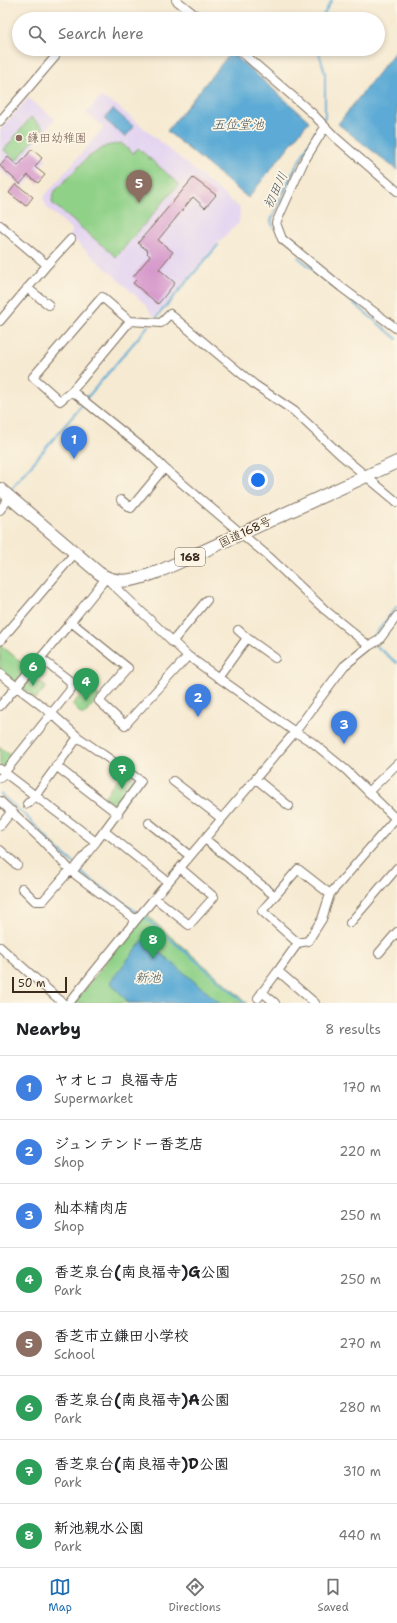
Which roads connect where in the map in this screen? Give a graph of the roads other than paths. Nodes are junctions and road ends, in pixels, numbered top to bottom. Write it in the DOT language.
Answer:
graph roads {
  1 [pos="176,0"];
  2 [pos="191,12"];
  3 [pos="247,56"];
  4 [pos="55,57"];
  5 [pos="0,121"];
  6 [pos="323,124"];
  7 [pos="397,191"];
  8 [pos="0,225"];
  9 [pos="71,239"];
  10 [pos="47,265"];
  11 [pos="28,288"];
  12 [pos="49,305"];
  13 [pos="0,321"];
  14 [pos="130,321"];
  15 [pos="397,328"];
  16 [pos="72,391"];
  17 [pos="397,462"];
  18 [pos="164,468"];
  19 [pos="367,476"];
  20 [pos="0,489"];
  21 [pos="10,497"];
  22 [pos="121,500"];
  23 [pos="397,502"];
  24 [pos="0,510"];
  25 [pos="241,533"];
  26 [pos="74,553"];
  27 [pos="106,578"];
  28 [pos="207,600"];
  29 [pos="397,616"];
  30 [pos="71,622"];
  31 [pos="238,630"];
  32 [pos="247,638"];
  33 [pos="0,641"];
  34 [pos="172,642"];
  35 [pos="369,646"];
  36 [pos="188,656"];
  37 [pos="40,658"];
  38 [pos="275,658"];
  39 [pos="0,674"];
  40 [pos="218,678"];
  41 [pos="16,686"];
  42 [pos="0,706"];
  43 [pos="51,713"];
  44 [pos="295,732"];
  45 [pos="78,736"];
  46 [pos="397,764"];
  47 [pos="56,766"];
  48 [pos="2,773"];
  49 [pos="256,779"];
  50 [pos="173,780"];
  51 [pos="368,792"];
  52 [pos="35,796"];
  53 [pos="0,801"];
  54 [pos="27,804"];
  55 [pos="289,806"];
  56 [pos="12,811"];
  57 [pos="118,814"];
  58 [pos="221,818"];
  59 [pos="396,820"];
  60 [pos="149,823"];
  61 [pos="0,826"];
  62 [pos="104,832"];
  63 [pos="205,840"];
  64 [pos="96,842"];
  65 [pos="0,850"];
  66 [pos="190,856"];
  67 [pos="17,865"];
  68 [pos="180,868"];
  69 [pos="397,868"];
  70 [pos="71,871"];
  71 [pos="168,882"];
  72 [pos="22,888"];
  73 [pos="330,894"];
  74 [pos="275,896"];
  75 [pos="155,898"];
  76 [pos="136,920"];
  77 [pos="350,923"];
  78 [pos="397,932"];
  79 [pos="298,943"];
  80 [pos="0,947"];
  81 [pos="379,953"];
  82 [pos="278,971"];
  83 [pos="63,1003"];
  84 [pos="69,1003"];
  85 [pos="275,1003"];
  86 [pos="315,1003"];
  1 -- 2 [label="street"];
  3 -- 6 [label="street"];
  4 -- 5 [label="street"];
  6 -- 7 [label="street"];
  6 -- 15 [label="street"];
  8 -- 10 [label="street"];
  9 -- 10 [label="street"];
  10 -- 11 [label="street"];
  11 -- 12 [label="street"];
  11 -- 13 [label="street"];
  14 -- 16 [label="street"];
  14 -- 16 [label="street"];
  14 -- 19 [label="street"];
  16 -- 18 [label="street"];
  17 -- 19 [label="highway, 国道168号 / 168"];
  18 -- 22 [label="street"];
  18 -- 25 [label="street"];
  19 -- 23 [label="street"];
  19 -- 25 [label="highway, 国道168号 / 168"];
  20 -- 21 [label="highway"];
  21 -- 24 [label="street"];
  21 -- 26 [label="highway"];
  25 -- 27 [label="highway, 国道168号 / 168"];
  25 -- 35 [label="street"];
  26 -- 27 [label="highway"];
  26 -- 33 [label="street"];
  27 -- 30 [label="street"];
  27 -- 34 [label="street"];
  28 -- 34 [label="street"];
  29 -- 35 [label="street"];
  30 -- 36 [label="street"];
  30 -- 37 [label="street"];
  31 -- 32 [label="street"];
  32 -- 38 [label="street"];
  32 -- 40 [label="street"];
  34 -- 36 [label="street"];
  35 -- 44 [label="street"];
  36 -- 40 [label="street"];
  37 -- 41 [label="street"];
  37 -- 43 [label="street"];
  39 -- 41 [label="street"];
  40 -- 44 [label="street"];
  41 -- 42 [label="street"];
  41 -- 43 [label="street"];
  43 -- 45 [label="street"];
  43 -- 48 [label="street"];
  44 -- 49 [label="street"];
  44 -- 51 [label="street"];
  45 -- 47 [label="street"];
  45 -- 57 [label="street"];
  46 -- 51 [label="street"];
  47 -- 52 [label="street"];
  47 -- 57 [label="street"];
  48 -- 52 [label="street"];
  49 -- 55 [label="street"];
  49 -- 58 [label="street"];
  50 -- 58 [label="street"];
  51 -- 59 [label="street"];
  52 -- 54 [label="street"];
  52 -- 64 [label="street"];
  53 -- 56 [label="street"];
  56 -- 61 [label="street"];
  56 -- 70 [label="street"];
  57 -- 62 [label="street"];
  58 -- 63 [label="street"];
  59 -- 73 [label="street"];
  60 -- 66 [label="street"];
  62 -- 64 [label="street"];
  62 -- 71 [label="street"];
  63 -- 66 [label="street"];
  63 -- 74 [label="street"];
  64 -- 70 [label="street"];
  65 -- 67 [label="street"];
  66 -- 68 [label="street"];
  68 -- 71 [label="street"];
  68 -- 75 [label="street"];
  69 -- 77 [label="street"];
  70 -- 72 [label="street"];
  70 -- 76 [label="street"];
  71 -- 75 [label="street"];
  73 -- 74 [label="street"];
  73 -- 79 [label="street"];
  74 -- 79 [label="street"];
  75 -- 76 [label="street"];
  76 -- 84 [label="street"];
  78 -- 81 [label="street"];
  79 -- 82 [label="street"];
  80 -- 83 [label="street"];
  82 -- 85 [label="street"];
  82 -- 86 [label="street"];
}
